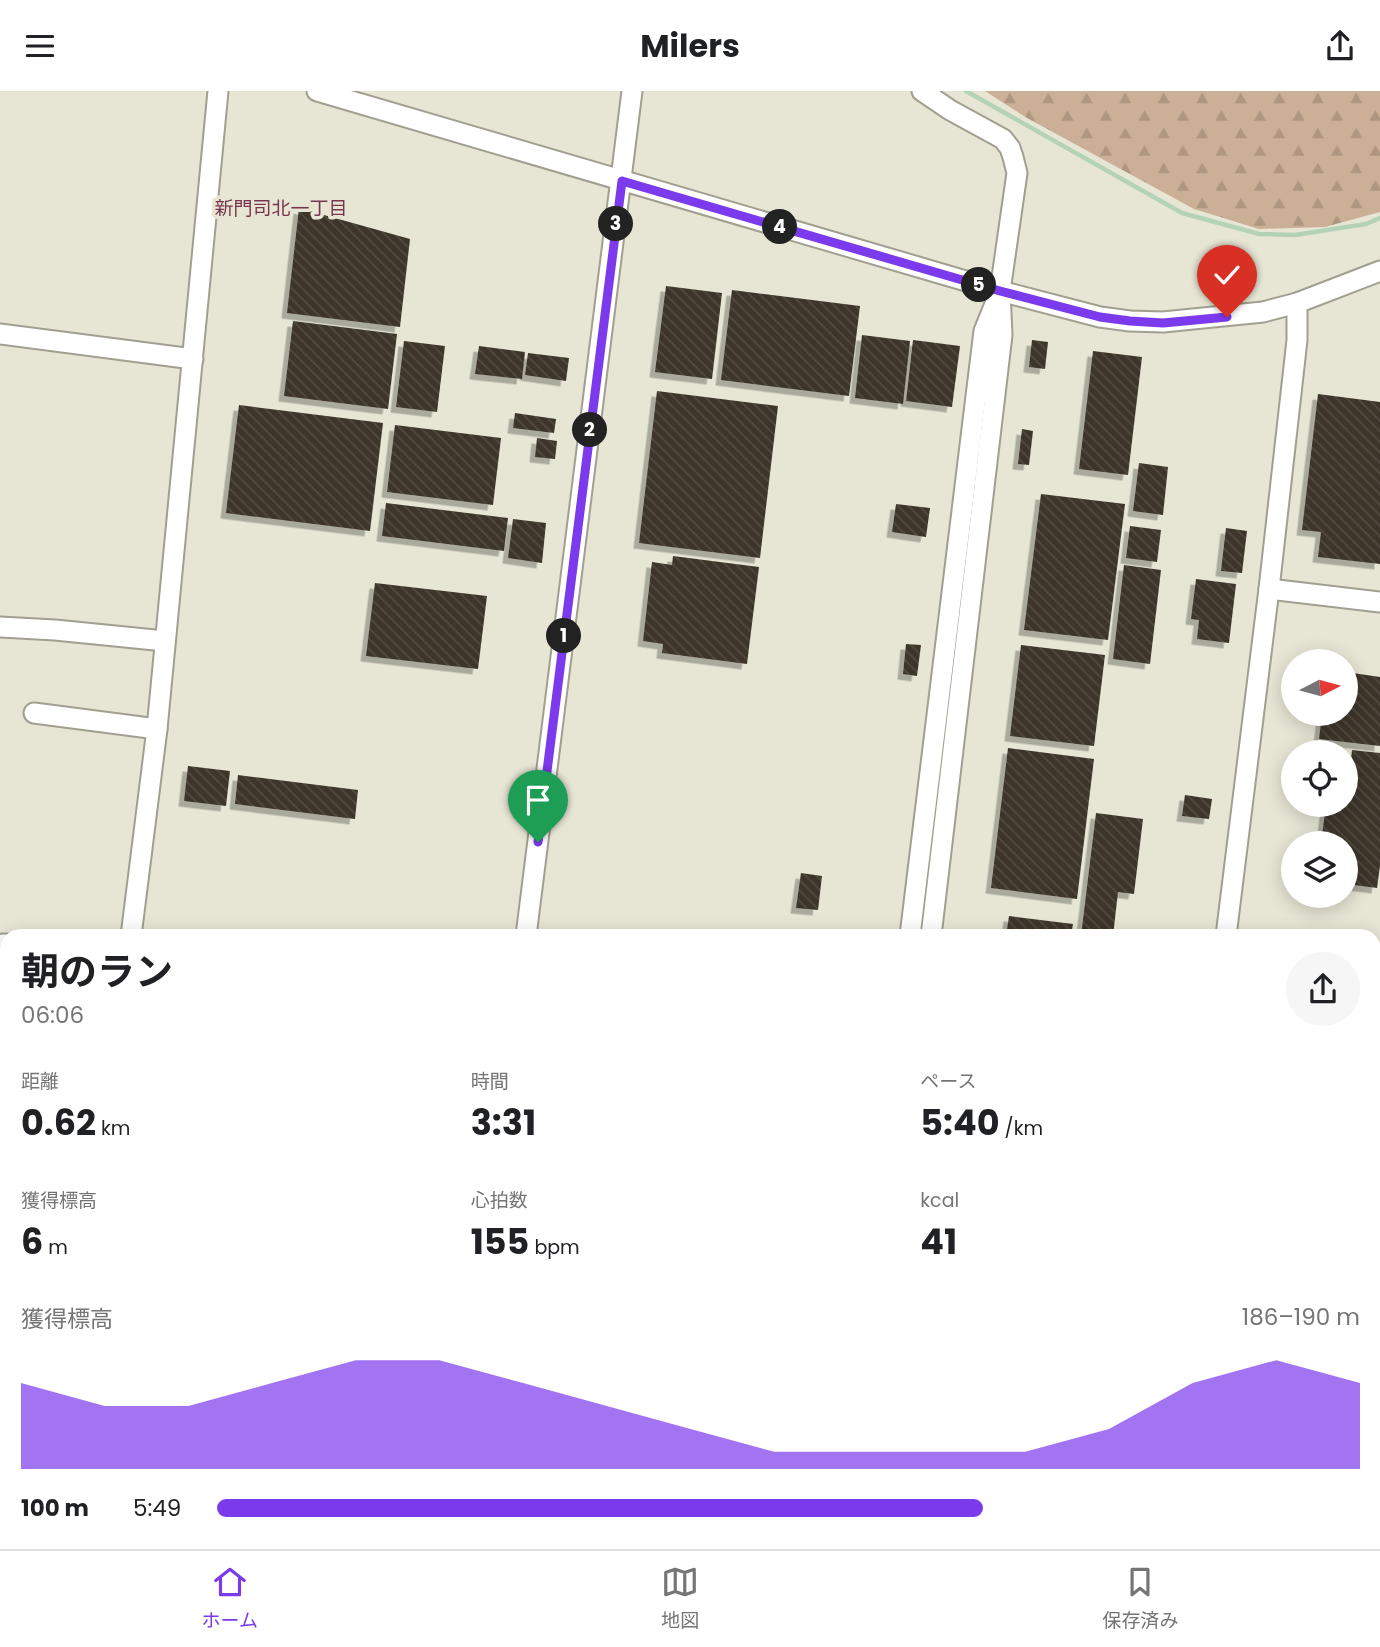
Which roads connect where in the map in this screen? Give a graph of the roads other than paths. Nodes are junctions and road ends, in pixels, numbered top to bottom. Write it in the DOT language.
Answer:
graph roads {
  1 [pos="218,91"];
  2 [pos="317,91"];
  3 [pos="632,91"];
  4 [pos="922,91"];
  5 [pos="622,181"];
  6 [pos="1380,271"];
  7 [pos="1000,291"];
  8 [pos="1297,303"];
  9 [pos="0,334"];
  10 [pos="192,359"];
  11 [pos="1269,589"];
  12 [pos="1380,602"];
  13 [pos="1,627"];
  14 [pos="165,641"];
  15 [pos="34,713"];
  16 [pos="157,729"];
  17 [pos="132,929"];
  18 [pos="527,929"];
  19 [pos="911,929"];
  20 [pos="932,929"];
  21 [pos="1227,929"];
  1 -- 10 [label="street"];
  2 -- 5 [label="street"];
  3 -- 5 [label="street"];
  4 -- 7 [label="street"];
  5 -- 7 [label="street"];
  5 -- 18 [label="street"];
  6 -- 8 [label="street"];
  7 -- 8 [label="street"];
  7 -- 19 [label="street"];
  7 -- 20 [label="street"];
  8 -- 11 [label="street"];
  9 -- 10 [label="street"];
  10 -- 14 [label="street"];
  11 -- 12 [label="street"];
  11 -- 21 [label="street"];
  13 -- 14 [label="street"];
  14 -- 16 [label="street"];
  15 -- 16 [label="street"];
  16 -- 17 [label="street"];
}
